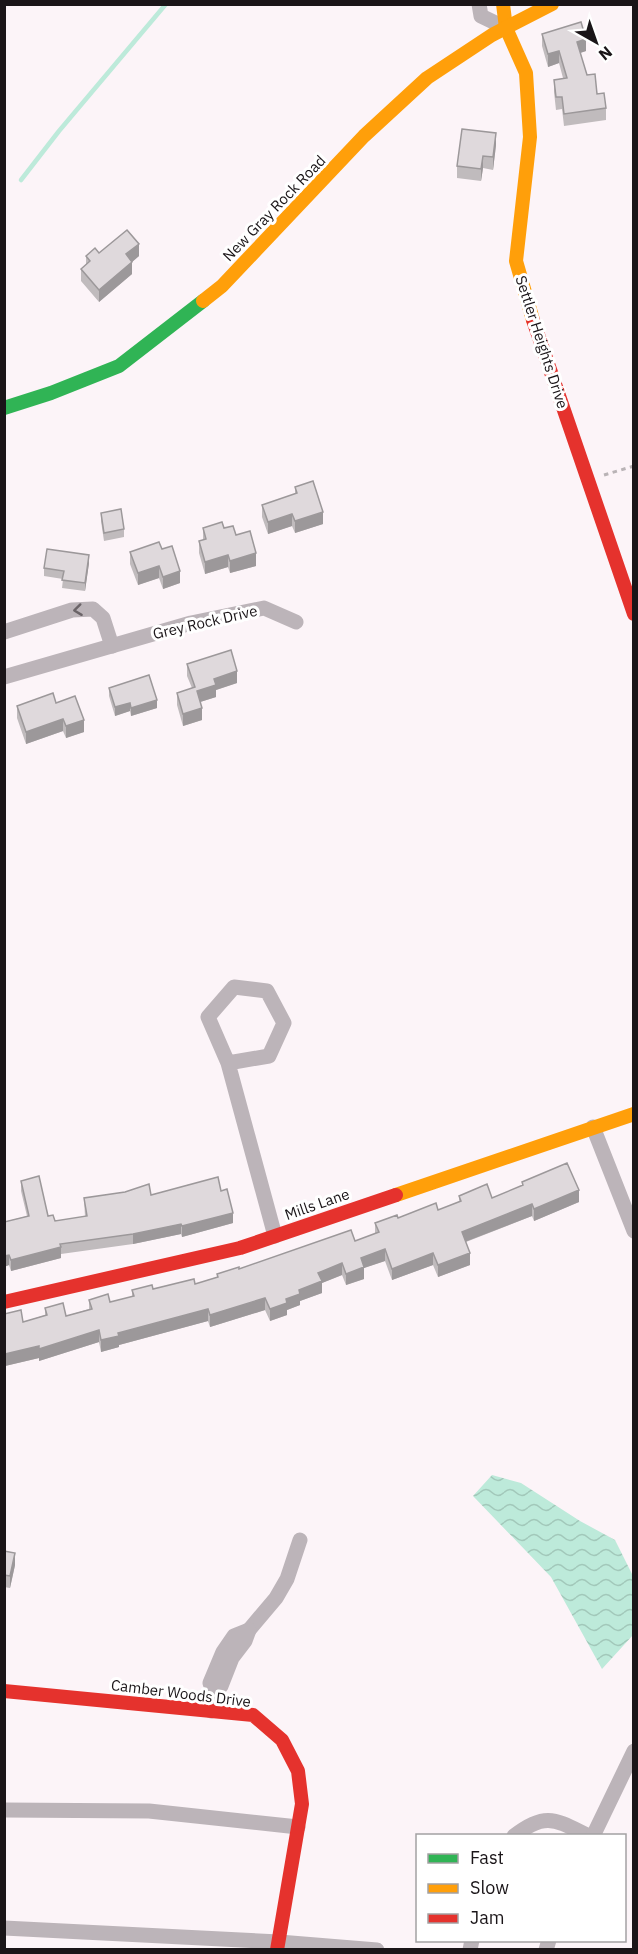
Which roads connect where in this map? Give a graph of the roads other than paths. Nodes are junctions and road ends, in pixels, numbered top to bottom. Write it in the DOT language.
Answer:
graph roads {
  1 [pos="479,4"];
  2 [pos="503,4"];
  3 [pos="552,4"];
  4 [pos="506,28"];
  5 [pos="4,408"];
  6 [pos="633,614"];
  7 [pos="296,622"];
  8 [pos="4,632"];
  9 [pos="112,646"];
  10 [pos="4,677"];
  11 [pos="228,1063"];
  12 [pos="633,1114"];
  13 [pos="593,1127"];
  14 [pos="633,1231"];
  15 [pos="275,1236"];
  16 [pos="4,1302"];
  17 [pos="300,1539"];
  18 [pos="4,1691"];
  19 [pos="211,1711"];
  20 [pos="633,1751"];
  21 [pos="4,1810"];
  22 [pos="298,1827"];
  23 [pos="516,1834"];
  24 [pos="586,1834"];
  25 [pos="592,1834"];
  26 [pos="4,1928"];
  27 [pos="278,1946"];
  28 [pos="376,1950"];
  1 -- 4 [label="street"];
  2 -- 4 [label="street, Settler Heights Drive"];
  3 -- 4 [label="street, New Gray Rock Road"];
  4 -- 5 [label="street, New Gray Rock Road"];
  4 -- 6 [label="street, Settler Heights Drive"];
  7 -- 9 [label="street, Grey Rock Drive"];
  9 -- 8 [label="street, one-way"];
  9 -- 10 [label="street, Grey Rock Drive"];
  11 -- 11 [label="street"];
  11 -- 15 [label="street"];
  12 -- 13 [label="street, Mills Lane"];
  13 -- 14 [label="street"];
  13 -- 15 [label="street, Mills Lane"];
  15 -- 16 [label="street, Mills Lane"];
  17 -- 19 [label="street"];
  18 -- 19 [label="street, Camber Woods Drive"];
  19 -- 22 [label="street, Camber Woods Drive"];
  20 -- 25 [label="street"];
  21 -- 22 [label="street"];
  22 -- 27 [label="street, Camber Woods Drive"];
  23 -- 24 [label="street"];
  26 -- 27 [label="street"];
  27 -- 28 [label="street"];
}
